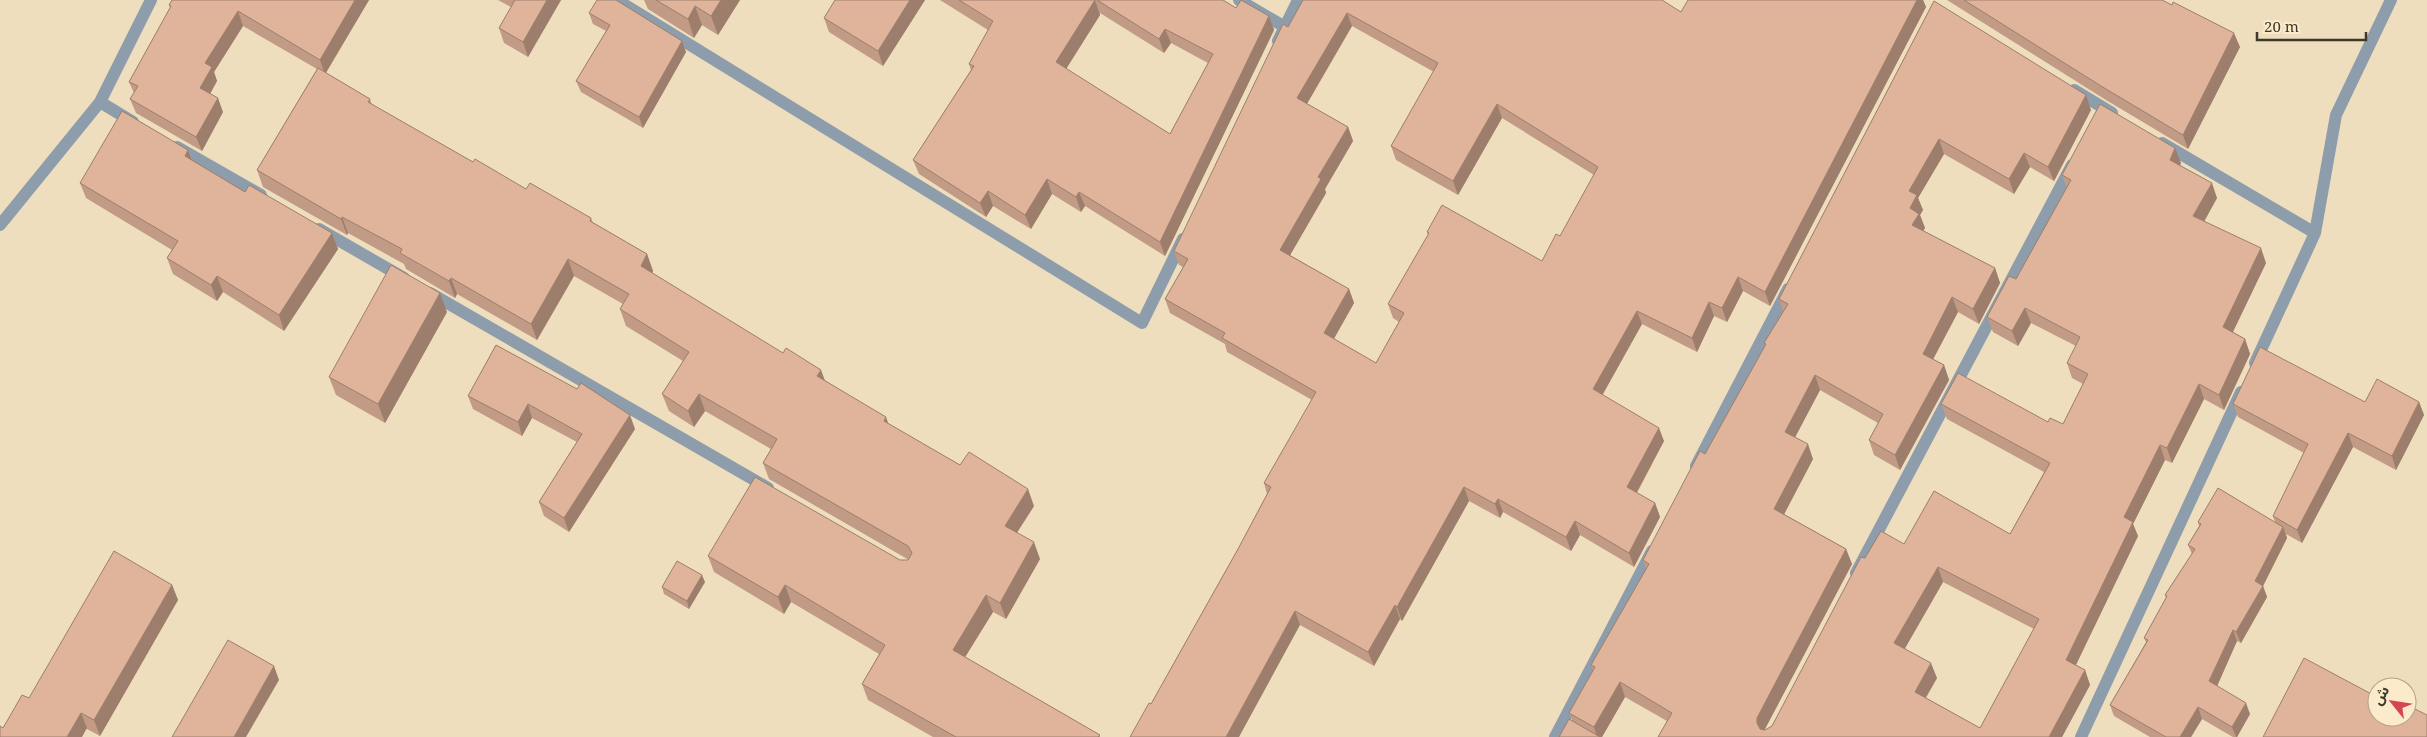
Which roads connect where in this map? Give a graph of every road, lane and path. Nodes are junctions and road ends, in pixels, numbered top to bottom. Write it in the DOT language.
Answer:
graph roads {
  1 [pos="151,0"];
  2 [pos="617,0"];
  3 [pos="1239,0"];
  4 [pos="1298,0"];
  5 [pos="2376,0"];
  6 [pos="2389,4"];
  7 [pos="1285,27"];
  8 [pos="1272,54"];
  9 [pos="2061,81"];
  10 [pos="100,102"];
  11 [pos="2119,118"];
  12 [pos="143,127"];
  13 [pos="2153,138"];
  14 [pos="169,142"];
  15 [pos="2079,152"];
  16 [pos="272,202"];
  17 [pos="307,222"];
  18 [pos="1190,224"];
  19 [pos="0,225"];
  20 [pos="2315,233"];
  21 [pos="1794,277"];
  22 [pos="1688,481"];
  23 [pos="781,496"];
  24 [pos="1656,542"];
  25 [pos="1850,583"];
  26 [pos="1555,737"];
  27 [pos="2081,737"];
  1 -- 10 [label="street"];
  2 -- 18 [label="street"];
  3 -- 7 [label="street"];
  4 -- 7 [label="street"];
  5 -- 6 [label="street"];
  6 -- 20 [label="street"];
  7 -- 8 [label="street"];
  9 -- 11 [label="street"];
  10 -- 12 [label="street"];
  10 -- 19 [label="street"];
  13 -- 20 [label="street"];
  14 -- 16 [label="street"];
  15 -- 25 [label="street"];
  17 -- 23 [label="street"];
  20 -- 27 [label="street"];
  21 -- 22 [label="street"];
  24 -- 26 [label="street"];
}
